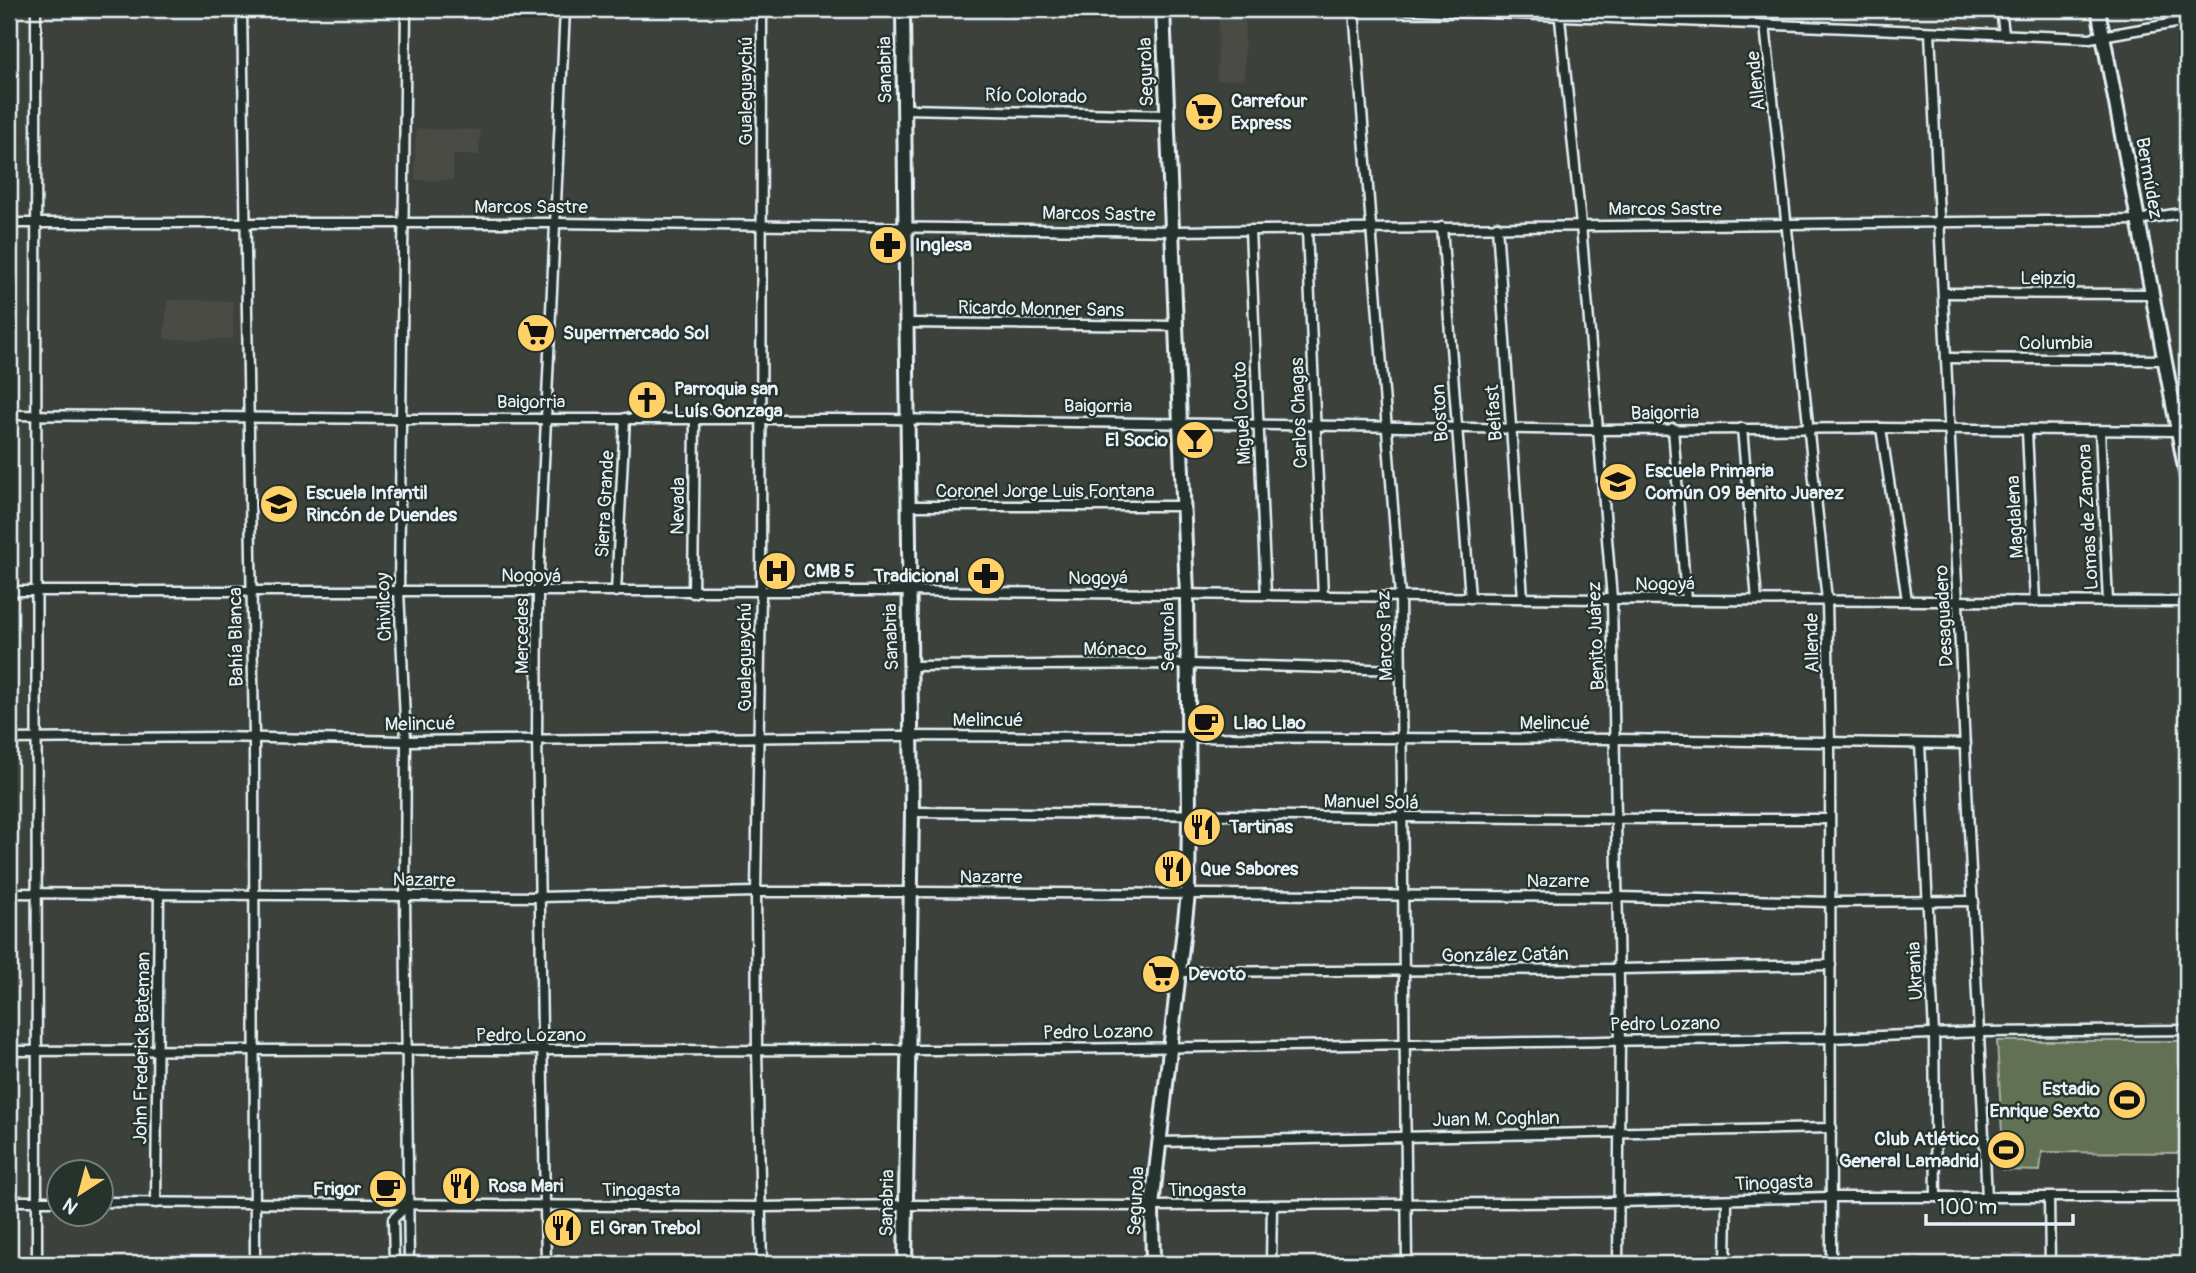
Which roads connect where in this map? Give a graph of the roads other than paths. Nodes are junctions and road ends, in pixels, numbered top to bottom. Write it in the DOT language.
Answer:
graph roads {
  1 [pos="36,9"];
  2 [pos="242,9"];
  3 [pos="406,9"];
  4 [pos="565,9"];
  5 [pos="762,9"];
  6 [pos="903,9"];
  7 [pos="1163,9"];
  8 [pos="1354,9"];
  9 [pos="1394,9"];
  10 [pos="1637,9"];
  11 [pos="2001,9"];
  12 [pos="2098,9"];
  13 [pos="1474,10"];
  14 [pos="1559,12"];
  15 [pos="1636,19"];
  16 [pos="2187,21"];
  17 [pos="1765,25"];
  18 [pos="1930,32"];
  19 [pos="2004,34"];
  20 [pos="2104,37"];
  21 [pos="905,109"];
  22 [pos="1167,115"];
  23 [pos="2187,212"];
  24 [pos="2137,220"];
  25 [pos="1940,222"];
  26 [pos="9,223"];
  27 [pos="35,223"];
  28 [pos="403,223"];
  29 [pos="556,223"];
  30 [pos="245,224"];
  31 [pos="1787,224"];
  32 [pos="761,225"];
  33 [pos="1581,225"];
  34 [pos="906,226"];
  35 [pos="1497,226"];
  36 [pos="1442,227"];
  37 [pos="1373,228"];
  38 [pos="1250,230"];
  39 [pos="1307,230"];
  40 [pos="1171,231"];
  41 [pos="1944,293"];
  42 [pos="2152,295"];
  43 [pos="907,323"];
  44 [pos="1174,327"];
  45 [pos="1946,358"];
  46 [pos="2165,360"];
  47 [pos="9,415"];
  48 [pos="36,416"];
  49 [pos="248,418"];
  50 [pos="547,418"];
  51 [pos="625,418"];
  52 [pos="400,419"];
  53 [pos="695,419"];
  54 [pos="908,419"];
  55 [pos="760,420"];
  56 [pos="1179,422"];
  57 [pos="1258,424"];
  58 [pos="1315,425"];
  59 [pos="1388,426"];
  60 [pos="1456,428"];
  61 [pos="1673,428"];
  62 [pos="1742,428"];
  63 [pos="1809,428"];
  64 [pos="1881,428"];
  65 [pos="1511,429"];
  66 [pos="1950,429"];
  67 [pos="1597,430"];
  68 [pos="2183,430"];
  69 [pos="2026,431"];
  70 [pos="2100,431"];
  71 [pos="2187,478"];
  72 [pos="908,506"];
  73 [pos="1182,506"];
  74 [pos="9,591"];
  75 [pos="38,591"];
  76 [pos="398,591"];
  77 [pos="250,592"];
  78 [pos="538,592"];
  79 [pos="616,592"];
  80 [pos="761,592"];
  81 [pos="909,592"];
  82 [pos="693,593"];
  83 [pos="1187,594"];
  84 [pos="1266,595"];
  85 [pos="1322,596"];
  86 [pos="1400,596"];
  87 [pos="1470,598"];
  88 [pos="1523,598"];
  89 [pos="1612,599"];
  90 [pos="1686,600"];
  91 [pos="1757,600"];
  92 [pos="1827,600"];
  93 [pos="1907,600"];
  94 [pos="1958,600"];
  95 [pos="2035,601"];
  96 [pos="2108,602"];
  97 [pos="2187,602"];
  98 [pos="1188,664"];
  99 [pos="911,666"];
  100 [pos="1402,670"];
  101 [pos="760,736"];
  102 [pos="912,736"];
  103 [pos="254,737"];
  104 [pos="37,738"];
  105 [pos="537,738"];
  106 [pos="1188,738"];
  107 [pos="1403,738"];
  108 [pos="9,739"];
  109 [pos="1616,739"];
  110 [pos="407,741"];
  111 [pos="1830,743"];
  112 [pos="1920,744"];
  113 [pos="1966,744"];
  114 [pos="912,812"];
  115 [pos="1189,814"];
  116 [pos="1404,818"];
  117 [pos="1828,818"];
  118 [pos="1617,819"];
  119 [pos="756,892"];
  120 [pos="912,892"];
  121 [pos="9,893"];
  122 [pos="36,893"];
  123 [pos="159,894"];
  124 [pos="1188,894"];
  125 [pos="253,895"];
  126 [pos="405,895"];
  127 [pos="1404,896"];
  128 [pos="540,897"];
  129 [pos="1618,897"];
  130 [pos="1927,900"];
  131 [pos="1973,901"];
  132 [pos="1831,902"];
  133 [pos="1831,965"];
  134 [pos="1619,969"];
  135 [pos="1404,971"];
  136 [pos="1180,972"];
  137 [pos="2187,1030"];
  138 [pos="1980,1032"];
  139 [pos="1934,1034"];
  140 [pos="1831,1038"];
  141 [pos="1620,1040"];
  142 [pos="1404,1043"];
  143 [pos="1170,1047"];
  144 [pos="254,1048"];
  145 [pos="158,1049"];
  146 [pos="36,1050"];
  147 [pos="407,1050"];
  148 [pos="757,1050"];
  149 [pos="908,1050"];
  150 [pos="9,1051"];
  151 [pos="543,1051"];
  152 [pos="1832,1128"];
  153 [pos="1618,1132"];
  154 [pos="1405,1136"];
  155 [pos="1160,1142"];
  156 [pos="1831,1197"];
  157 [pos="1936,1197"];
  158 [pos="2187,1197"];
  159 [pos="1987,1198"];
  160 [pos="2049,1198"];
  161 [pos="1727,1200"];
  162 [pos="9,1201"];
  163 [pos="36,1201"];
  164 [pos="46,1201"];
  165 [pos="116,1202"];
  166 [pos="1618,1202"];
  167 [pos="156,1203"];
  168 [pos="254,1203"];
  169 [pos="1406,1203"];
  170 [pos="408,1205"];
  171 [pos="546,1205"];
  172 [pos="906,1205"];
  173 [pos="1272,1205"];
  174 [pos="1152,1206"];
  175 [pos="761,1207"];
  176 [pos="37,1264"];
  177 [pos="255,1264"];
  178 [pos="394,1264"];
  179 [pos="409,1264"];
  180 [pos="546,1264"];
  181 [pos="762,1264"];
  182 [pos="905,1264"];
  183 [pos="1153,1264"];
  184 [pos="1271,1264"];
  185 [pos="1407,1264"];
  186 [pos="1618,1264"];
  187 [pos="1726,1264"];
  188 [pos="1831,1264"];
  189 [pos="2050,1264"];
  1 -- 27 [label="street"];
  2 -- 30 [label="street, Bahía Blanca"];
  3 -- 28 [label="street, Chivilcoy"];
  4 -- 29 [label="street, Mercedes"];
  5 -- 32 [label="street, Gualeguaychú"];
  6 -- 21 [label="street, Sanabria"];
  7 -- 22 [label="street, Segurola"];
  8 -- 37 [label="street, Marcos Paz"];
  9 -- 13 [label="street"];
  10 -- 15 [label="street"];
  11 -- 19 [label="street"];
  12 -- 20 [label="street, Bermúdez"];
  13 -- 14 [label="street"];
  14 -- 15 [label="street"];
  14 -- 33 [label="street, Benito Juárez"];
  15 -- 17 [label="street"];
  16 -- 20 [label="street"];
  17 -- 18 [label="street"];
  17 -- 31 [label="street, Allende"];
  18 -- 19 [label="street"];
  18 -- 25 [label="street, Desaguadero"];
  19 -- 20 [label="street"];
  20 -- 24 [label="street, Bermúdez"];
  21 -- 22 [label="street, Río Colorado"];
  21 -- 34 [label="street, Sanabria"];
  22 -- 40 [label="street, Segurola"];
  23 -- 24 [label="street, Marcos Sastre"];
  24 -- 25 [label="street, Marcos Sastre"];
  24 -- 42 [label="street, Bermúdez"];
  25 -- 31 [label="street, Marcos Sastre"];
  25 -- 41 [label="street, Desaguadero"];
  26 -- 27 [label="street, Marcos Sastre"];
  27 -- 30 [label="street, Marcos Sastre"];
  27 -- 48 [label="street"];
  28 -- 29 [label="street, Marcos Sastre"];
  28 -- 30 [label="street, Marcos Sastre"];
  28 -- 52 [label="street, Chivilcoy"];
  29 -- 32 [label="street, Marcos Sastre"];
  29 -- 50 [label="street, Mercedes"];
  30 -- 49 [label="street, Bahía Blanca"];
  31 -- 33 [label="street, Marcos Sastre"];
  31 -- 63 [label="street, Allende"];
  32 -- 34 [label="street, Marcos Sastre"];
  32 -- 55 [label="street, Gualeguaychú"];
  33 -- 35 [label="street, Marcos Sastre"];
  33 -- 67 [label="street, Benito Juárez"];
  34 -- 40 [label="street, Marcos Sastre"];
  34 -- 43 [label="street, Sanabria"];
  35 -- 36 [label="street, Marcos Sastre"];
  35 -- 65 [label="street, Belfast"];
  36 -- 37 [label="street, Marcos Sastre"];
  36 -- 60 [label="street, Boston"];
  37 -- 39 [label="street, Marcos Sastre"];
  37 -- 59 [label="street, Marcos Paz"];
  38 -- 39 [label="street, Marcos Sastre"];
  38 -- 40 [label="street, Marcos Sastre"];
  38 -- 57 [label="street, Miguel Couto"];
  39 -- 58 [label="street, Carlos Chagas"];
  40 -- 44 [label="street, Segurola"];
  41 -- 42 [label="street, Leipzig"];
  41 -- 45 [label="street, Desaguadero"];
  42 -- 46 [label="street, Bermúdez"];
  43 -- 44 [label="street, Ricardo Monner Sans"];
  43 -- 54 [label="street, Sanabria"];
  44 -- 56 [label="street, Segurola"];
  45 -- 46 [label="street, Columbia"];
  45 -- 66 [label="street, Desaguadero"];
  46 -- 68 [label="street, Bermúdez"];
  47 -- 48 [label="street, Baigorria"];
  48 -- 49 [label="street, Baigorria"];
  48 -- 75 [label="street"];
  49 -- 52 [label="street, Baigorria"];
  49 -- 77 [label="street, Bahía Blanca"];
  50 -- 51 [label="street, Baigorria"];
  50 -- 52 [label="street, Baigorria"];
  50 -- 78 [label="street, Mercedes"];
  51 -- 53 [label="street, Baigorria"];
  51 -- 79 [label="street, Sierra Grande"];
  52 -- 76 [label="street, Chivilcoy"];
  53 -- 55 [label="street, Baigorria"];
  53 -- 82 [label="street, Nevada"];
  54 -- 55 [label="street, Baigorria"];
  54 -- 56 [label="street, Baigorria"];
  54 -- 72 [label="street, Sanabria"];
  55 -- 80 [label="street, Gualeguaychú"];
  56 -- 57 [label="street, Baigorria"];
  56 -- 73 [label="street, Segurola"];
  57 -- 58 [label="street, Baigorria"];
  57 -- 84 [label="street, Miguel Couto"];
  58 -- 59 [label="street, Baigorria"];
  58 -- 85 [label="street, Carlos Chagas"];
  59 -- 60 [label="street, Baigorria"];
  59 -- 86 [label="street, Marcos Paz"];
  60 -- 65 [label="street, Baigorria"];
  60 -- 87 [label="street, Boston"];
  61 -- 62 [label="street, Baigorria"];
  61 -- 67 [label="street, Baigorria"];
  61 -- 90 [label="street"];
  62 -- 63 [label="street, Baigorria"];
  62 -- 91 [label="street"];
  63 -- 64 [label="street, Baigorria"];
  63 -- 92 [label="street, Allende"];
  64 -- 66 [label="street, Baigorria"];
  64 -- 93 [label="street"];
  65 -- 67 [label="street, Baigorria"];
  65 -- 88 [label="street, Belfast"];
  66 -- 69 [label="street, Baigorria"];
  66 -- 94 [label="street, Desaguadero"];
  67 -- 89 [label="street, Benito Juárez"];
  68 -- 70 [label="street, Baigorria"];
  68 -- 71 [label="street, Bermúdez"];
  69 -- 70 [label="street, Baigorria"];
  69 -- 95 [label="street, Magdalena"];
  70 -- 96 [label="street, Lomas de Zamora"];
  72 -- 73 [label="street, Coronel Jorge Luis Fontana"];
  72 -- 81 [label="street, Sanabria"];
  73 -- 83 [label="street, Segurola"];
  74 -- 75 [label="street, Nogoyá"];
  75 -- 77 [label="street, Nogoyá"];
  75 -- 104 [label="street"];
  76 -- 77 [label="street, Nogoyá"];
  76 -- 78 [label="street, Nogoyá"];
  76 -- 110 [label="street, Chivilcoy"];
  77 -- 103 [label="street, Bahía Blanca"];
  78 -- 79 [label="street, Nogoyá"];
  78 -- 105 [label="street, Mercedes"];
  79 -- 82 [label="street, Nogoyá"];
  80 -- 81 [label="street, Nogoyá"];
  80 -- 82 [label="street, Nogoyá"];
  80 -- 101 [label="street, Gualeguaychú"];
  81 -- 83 [label="street, Nogoyá"];
  81 -- 99 [label="street, Sanabria"];
  83 -- 84 [label="street, Nogoyá"];
  83 -- 98 [label="street, Segurola"];
  84 -- 85 [label="street, Nogoyá"];
  85 -- 86 [label="street, Nogoyá"];
  86 -- 87 [label="street, Nogoyá"];
  86 -- 100 [label="street, Marcos Paz"];
  87 -- 88 [label="street, Nogoyá"];
  88 -- 89 [label="street, Nogoyá"];
  89 -- 90 [label="street, Nogoyá"];
  89 -- 109 [label="street, Benito Juárez"];
  90 -- 91 [label="street, Nogoyá"];
  91 -- 92 [label="street, Nogoyá"];
  92 -- 93 [label="street, Nogoyá"];
  92 -- 111 [label="street, Allende"];
  93 -- 94 [label="street, Nogoyá"];
  94 -- 95 [label="street, Nogoyá"];
  94 -- 113 [label="street, Desaguadero"];
  95 -- 96 [label="street, Nogoyá"];
  96 -- 97 [label="street, Nogoyá"];
  98 -- 99 [label="street, Mónaco"];
  98 -- 100 [label="street, Mónaco"];
  98 -- 106 [label="street, Segurola"];
  99 -- 102 [label="street, Sanabria"];
  100 -- 107 [label="street, Marcos Paz"];
  101 -- 102 [label="street, Melincué"];
  101 -- 105 [label="street, Melincué"];
  101 -- 119 [label="street, Gualeguaychú"];
  102 -- 106 [label="street, Melincué"];
  102 -- 114 [label="street, Sanabria"];
  103 -- 104 [label="street, Melincué"];
  103 -- 110 [label="street, Melincué"];
  103 -- 125 [label="street, Bahía Blanca"];
  104 -- 108 [label="street, Melincué"];
  104 -- 122 [label="street"];
  105 -- 110 [label="street, Melincué"];
  105 -- 128 [label="street, Mercedes"];
  106 -- 107 [label="street, Melincué"];
  106 -- 115 [label="street, Segurola"];
  107 -- 109 [label="street, Melincué"];
  107 -- 116 [label="street, Marcos Paz"];
  109 -- 111 [label="street, Melincué"];
  109 -- 118 [label="street, Benito Juárez"];
  110 -- 126 [label="street, Chivilcoy"];
  111 -- 112 [label="street, Melincué"];
  111 -- 117 [label="street, Allende"];
  112 -- 113 [label="street, Melincué"];
  112 -- 130 [label="street, Ukrania"];
  113 -- 131 [label="street, Desaguadero"];
  114 -- 115 [label="street, Manuel Solá"];
  114 -- 120 [label="street, Sanabria"];
  115 -- 116 [label="street, Manuel Solá"];
  115 -- 124 [label="street, Segurola"];
  116 -- 118 [label="street, Manuel Solá"];
  116 -- 127 [label="street, Marcos Paz"];
  117 -- 118 [label="street, Manuel Solá"];
  117 -- 132 [label="street, Allende"];
  118 -- 129 [label="street, Benito Juárez"];
  119 -- 120 [label="street, Nazarre"];
  119 -- 128 [label="street, Nazarre"];
  119 -- 148 [label="street, Gualeguaychú"];
  120 -- 124 [label="street, Nazarre"];
  120 -- 149 [label="street, Sanabria"];
  121 -- 122 [label="street, Nazarre"];
  122 -- 123 [label="street, Nazarre"];
  122 -- 146 [label="street"];
  123 -- 125 [label="street, Nazarre"];
  123 -- 145 [label="street, John Frederick Bateman"];
  124 -- 127 [label="street, Nazarre"];
  124 -- 136 [label="street, Segurola"];
  125 -- 126 [label="street, Nazarre"];
  125 -- 144 [label="street, Bahía Blanca"];
  126 -- 128 [label="street, Nazarre"];
  126 -- 147 [label="street, Chivilcoy"];
  127 -- 129 [label="street, Nazarre"];
  127 -- 135 [label="street, Marcos Paz"];
  128 -- 151 [label="street, Mercedes"];
  129 -- 132 [label="street, Nazarre"];
  129 -- 134 [label="street, Benito Juárez"];
  130 -- 131 [label="street, Nazarre"];
  130 -- 132 [label="street, Nazarre"];
  130 -- 139 [label="street, Ukrania"];
  131 -- 138 [label="street, Desaguadero"];
  132 -- 133 [label="street, Allende"];
  133 -- 134 [label="street, González Catán"];
  133 -- 140 [label="street, Allende"];
  134 -- 135 [label="street, González Catán"];
  134 -- 141 [label="street, Benito Juárez"];
  135 -- 136 [label="street, González Catán"];
  135 -- 142 [label="street, Marcos Paz"];
  136 -- 143 [label="street, Segurola"];
  137 -- 138 [label="street, Pedro Lozano"];
  138 -- 139 [label="street, Pedro Lozano"];
  138 -- 159 [label="street, Desaguadero"];
  139 -- 140 [label="street, Pedro Lozano"];
  139 -- 157 [label="street, Ukrania"];
  140 -- 141 [label="street, Pedro Lozano"];
  140 -- 152 [label="street, Allende"];
  141 -- 142 [label="street, Pedro Lozano"];
  141 -- 153 [label="street, Benito Juárez"];
  142 -- 143 [label="street, Pedro Lozano"];
  142 -- 154 [label="street, Marcos Paz"];
  143 -- 149 [label="street, Pedro Lozano"];
  143 -- 155 [label="street, Segurola"];
  144 -- 145 [label="street, Pedro Lozano"];
  144 -- 147 [label="street, Pedro Lozano"];
  144 -- 168 [label="street, Bahía Blanca"];
  145 -- 146 [label="street, Pedro Lozano"];
  145 -- 167 [label="street, John Frederick Bateman"];
  146 -- 150 [label="street, Pedro Lozano"];
  146 -- 163 [label="street"];
  147 -- 151 [label="street, Pedro Lozano"];
  147 -- 170 [label="street, Chivilcoy"];
  148 -- 149 [label="street, Pedro Lozano"];
  148 -- 151 [label="street, Pedro Lozano"];
  148 -- 175 [label="street, Gualeguaychú"];
  149 -- 172 [label="street, Sanabria"];
  151 -- 171 [label="street, Mercedes"];
  152 -- 153 [label="street, Juan M. Coghlan"];
  152 -- 156 [label="street, Allende"];
  153 -- 154 [label="street, Juan M. Coghlan"];
  153 -- 166 [label="street, Benito Juárez"];
  154 -- 155 [label="street, Juan M. Coghlan"];
  154 -- 169 [label="street, Marcos Paz"];
  155 -- 174 [label="street, Segurola"];
  156 -- 157 [label="street, Tinogasta"];
  156 -- 161 [label="street, Tinogasta"];
  156 -- 188 [label="street, Allende"];
  157 -- 159 [label="street, Tinogasta"];
  158 -- 160 [label="street, Tinogasta"];
  159 -- 160 [label="street, Tinogasta"];
  160 -- 189 [label="street"];
  161 -- 166 [label="street, Tinogasta"];
  161 -- 187 [label="street"];
  162 -- 163 [label="street"];
  163 -- 164 [label="street"];
  163 -- 176 [label="street"];
  165 -- 167 [label="street, Tinogasta"];
  166 -- 169 [label="street, Tinogasta"];
  166 -- 186 [label="street, Benito Juárez"];
  167 -- 168 [label="street, Tinogasta"];
  168 -- 170 [label="street, Tinogasta"];
  168 -- 177 [label="street, Bahía Blanca"];
  169 -- 173 [label="street, Tinogasta"];
  169 -- 185 [label="street, Marcos Paz"];
  170 -- 171 [label="street, Tinogasta"];
  170 -- 178 [label="street"];
  170 -- 179 [label="street, Chivilcoy"];
  171 -- 175 [label="street, Tinogasta"];
  171 -- 180 [label="street, Mercedes"];
  172 -- 174 [label="street, Tinogasta"];
  172 -- 175 [label="street, Tinogasta"];
  172 -- 182 [label="street, Sanabria"];
  173 -- 174 [label="street, Tinogasta"];
  173 -- 184 [label="street"];
  174 -- 183 [label="street, Segurola"];
  175 -- 181 [label="street, Gualeguaychú"];
}
